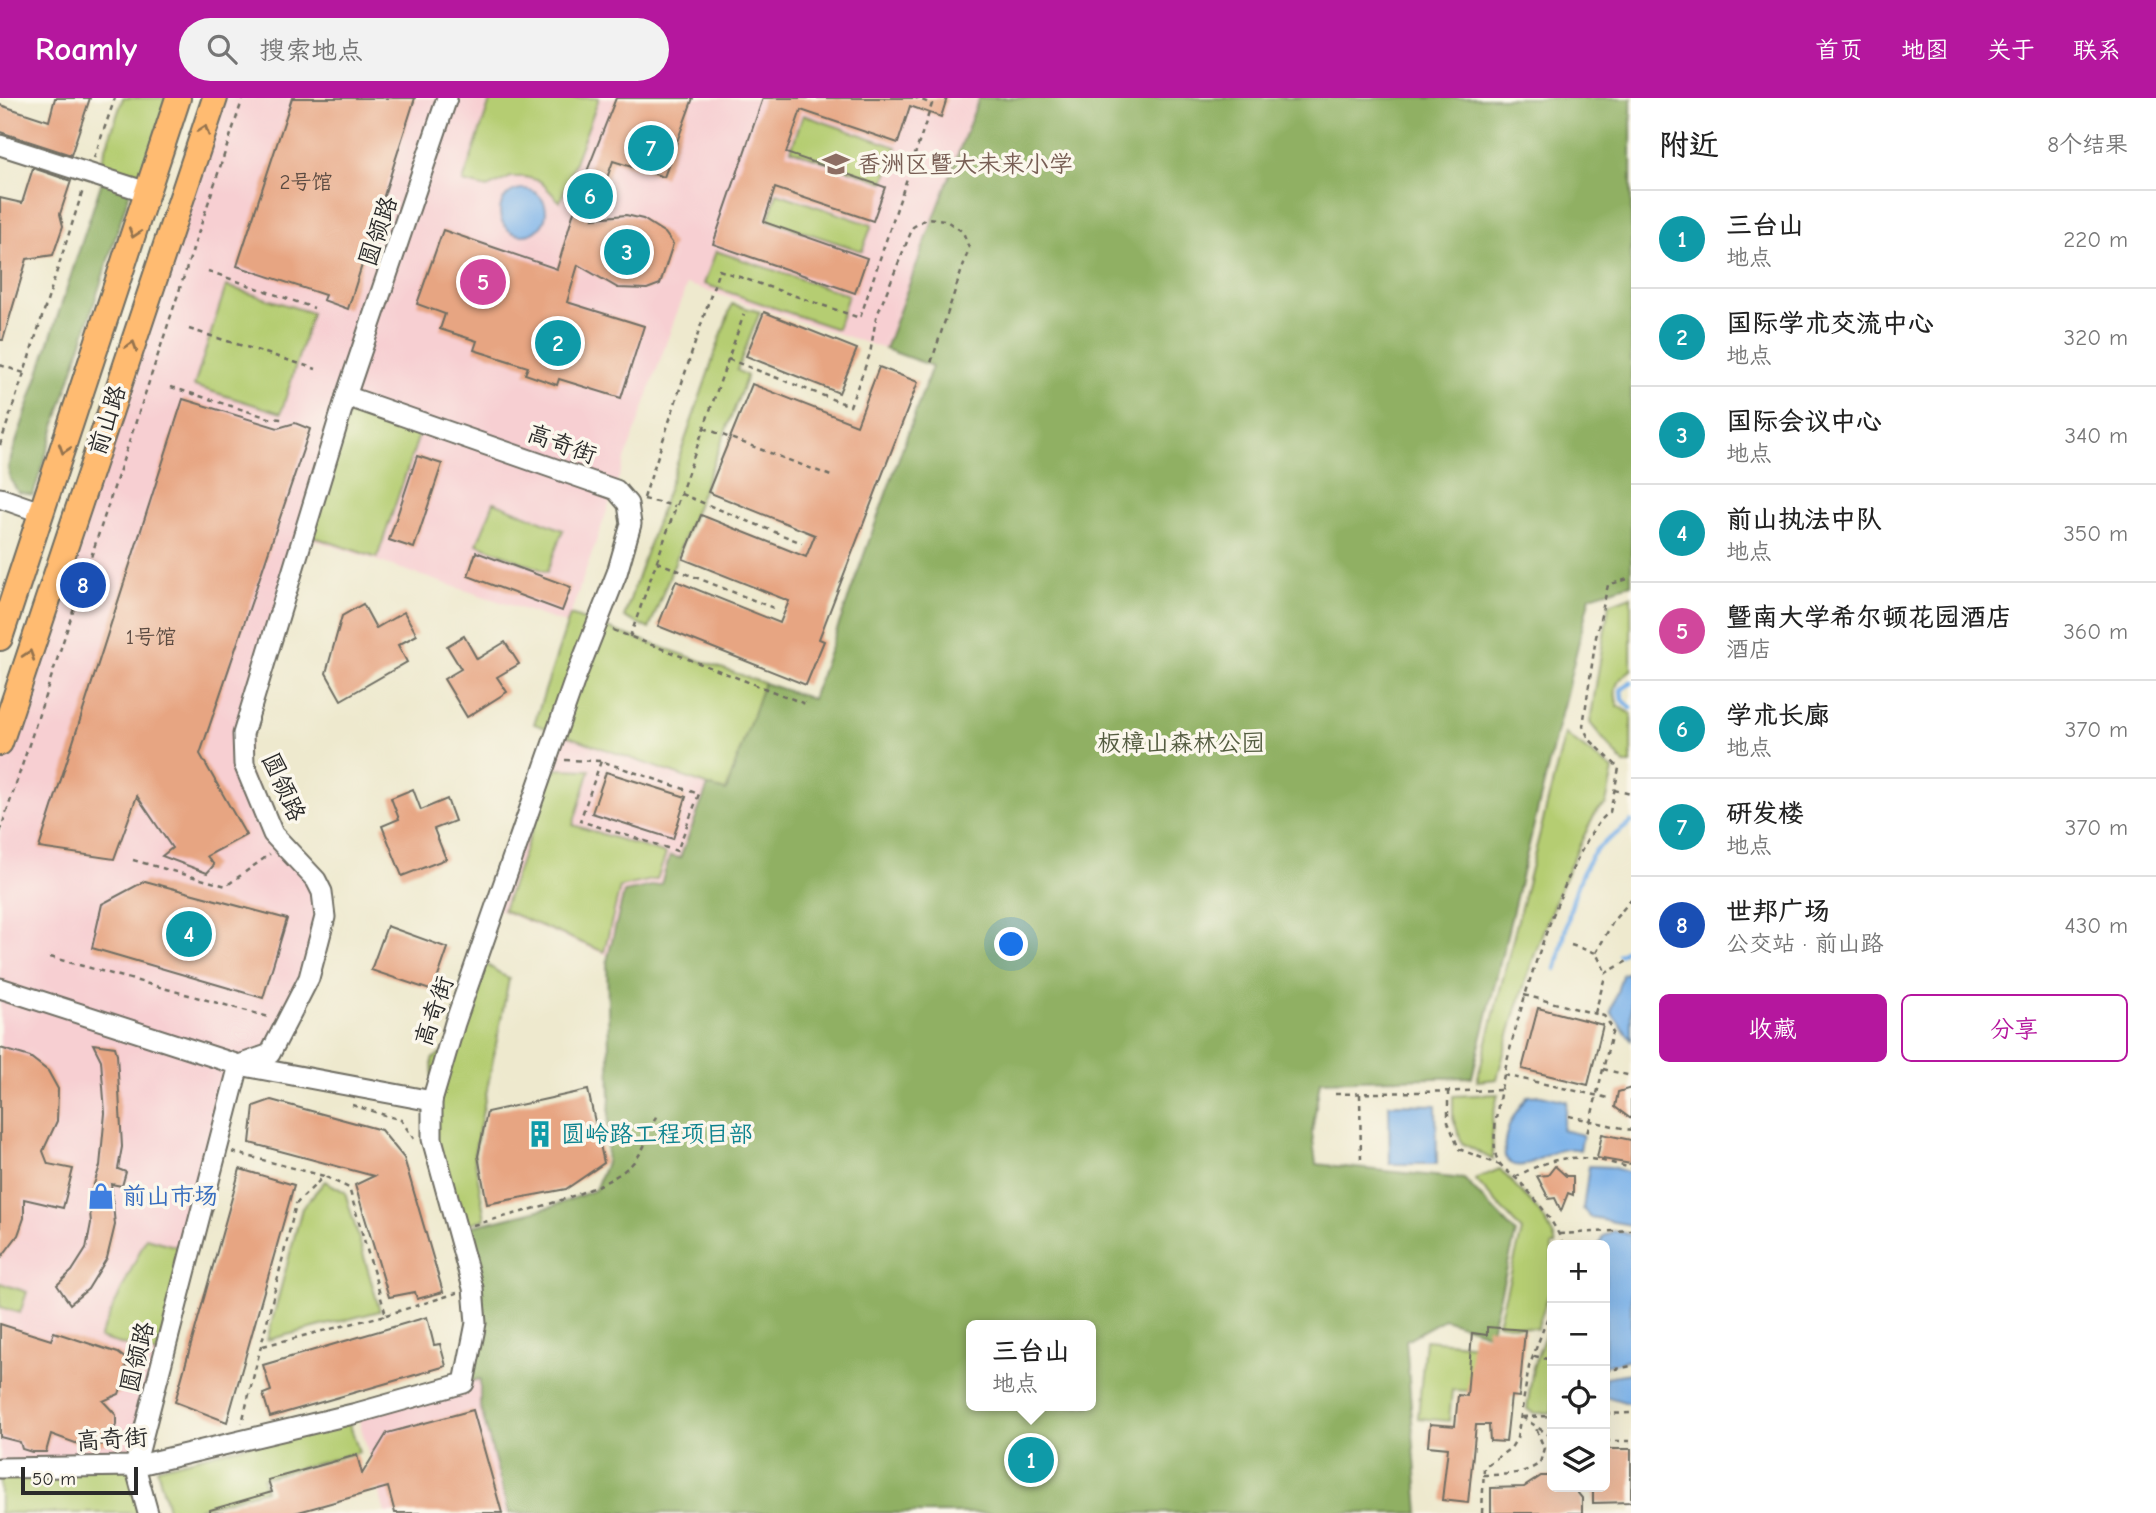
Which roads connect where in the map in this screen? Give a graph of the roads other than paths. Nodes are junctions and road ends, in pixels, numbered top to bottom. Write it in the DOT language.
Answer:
graph roads {
  1 [pos="178,98"];
  2 [pos="215,98"];
  3 [pos="447,98"];
  4 [pos="0,145"];
  5 [pos="147,192"];
  6 [pos="346,396"];
  7 [pos="0,498"];
  8 [pos="43,513"];
  9 [pos="0,638"];
  10 [pos="0,743"];
  11 [pos="0,988"];
  12 [pos="239,1065"];
  13 [pos="432,1101"];
  14 [pos="135,1466"];
  15 [pos="0,1468"];
  16 [pos="148,1513"];
  1 -- 5 [label="main road, 前山路"];
  10 -- 2 [label="main road, 前山路, one-way"];
  3 -- 6 [label="lane, 圆领路"];
  4 -- 5 [label="lane"];
  5 -- 8 [label="main road, 前山路, one-way"];
  6 -- 12 [label="lane, 圆领路"];
  6 -- 13 [label="lane, 高奇街"];
  7 -- 8 [label="lane"];
  8 -- 9 [label="main road, 前山路"];
  11 -- 12 [label="lane"];
  12 -- 13 [label="lane"];
  12 -- 14 [label="lane, 圆领路"];
  13 -- 14 [label="lane, 高奇街"];
  14 -- 15 [label="lane, 高奇街"];
  14 -- 16 [label="lane"];
}
